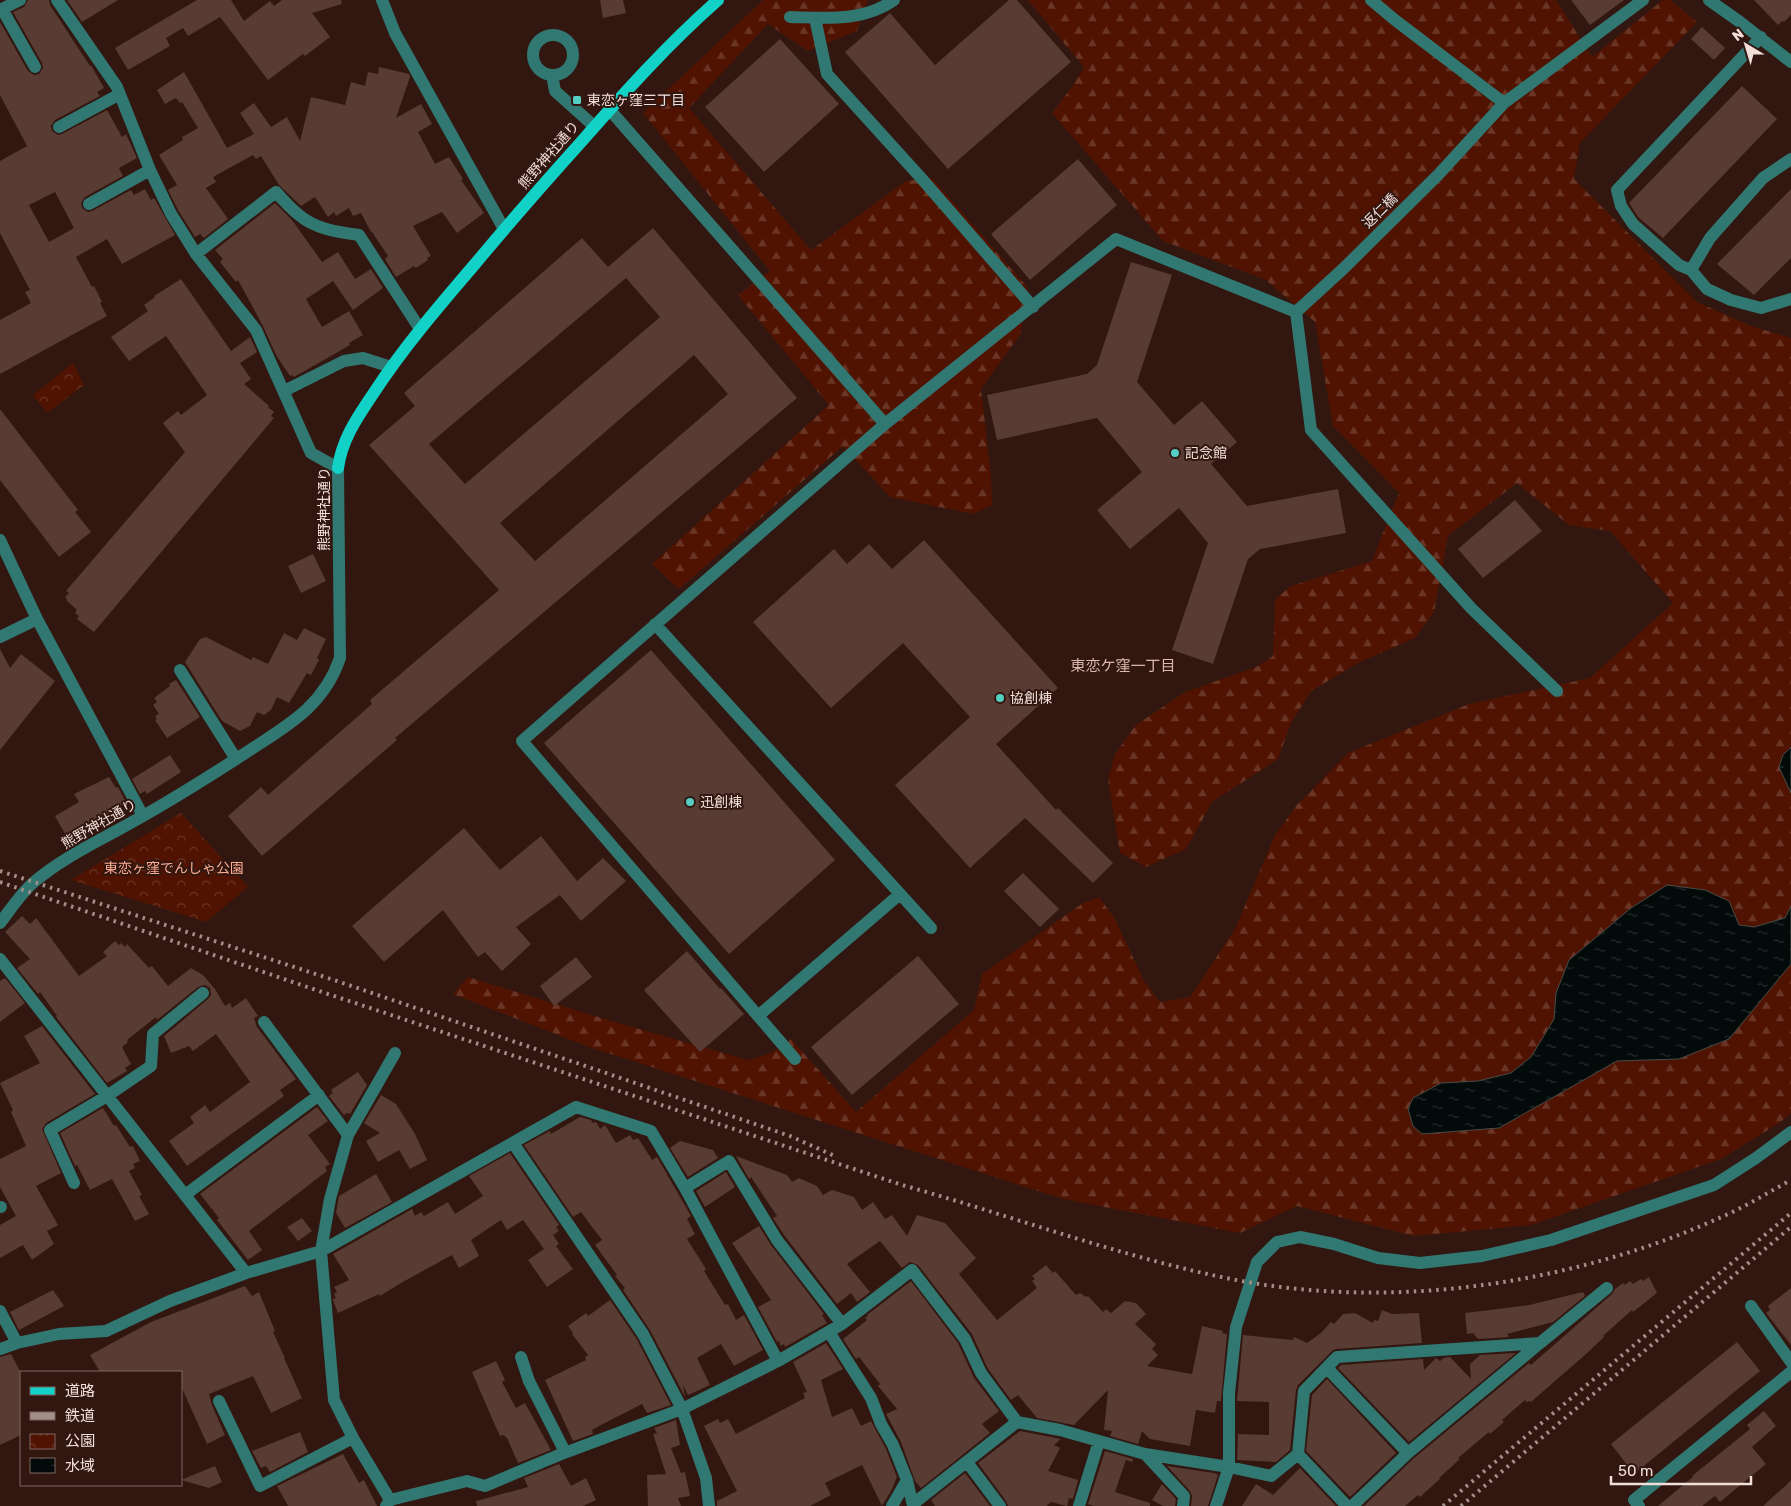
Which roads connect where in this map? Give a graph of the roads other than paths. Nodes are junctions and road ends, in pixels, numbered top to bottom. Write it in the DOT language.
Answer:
graph roads {
  1 [pos="20,0"];
  2 [pos="56,0"];
  3 [pos="382,0"];
  4 [pos="718,0"];
  5 [pos="894,0"];
  6 [pos="1371,0"];
  7 [pos="1643,0"];
  8 [pos="1709,0"];
  9 [pos="1,10"];
  10 [pos="790,17"];
  11 [pos="815,18"];
  12 [pos="1761,38"];
  13 [pos="1791,62"];
  14 [pos="35,67"];
  15 [pos="552,75"];
  16 [pos="120,94"];
  17 [pos="1504,103"];
  18 [pos="609,110"];
  19 [pos="594,126"];
  20 [pos="59,127"];
  21 [pos="1791,159"];
  22 [pos="150,170"];
  23 [pos="88,204"];
  24 [pos="504,229"];
  25 [pos="196,254"];
  26 [pos="1691,270"];
  27 [pos="1791,299"];
  28 [pos="1033,307"];
  29 [pos="1296,312"];
  30 [pos="420,328"];
  31 [pos="391,367"];
  32 [pos="284,390"];
  33 [pos="885,424"];
  34 [pos="338,468"];
  35 [pos="0,540"];
  36 [pos="38,618"];
  37 [pos="655,624"];
  38 [pos="0,637"];
  39 [pos="180,670"];
  40 [pos="1557,691"];
  41 [pos="236,759"];
  42 [pos="143,816"];
  43 [pos="900,894"];
  44 [pos="0,923"];
  45 [pos="930,928"];
  46 [pos="0,959"];
  47 [pos="203,993"];
  48 [pos="758,1016"];
  49 [pos="264,1022"];
  50 [pos="395,1053"];
  51 [pos="795,1059"];
  52 [pos="319,1095"];
  53 [pos="107,1096"];
  54 [pos="1791,1132"];
  55 [pos="348,1136"];
  56 [pos="513,1144"];
  57 [pos="74,1183"];
  58 [pos="684,1188"];
  59 [pos="185,1195"];
  60 [pos="321,1251"];
  61 [pos="246,1273"];
  62 [pos="1607,1288"];
  63 [pos="1751,1306"];
  64 [pos="0,1311"];
  65 [pos="842,1324"];
  66 [pos="829,1332"];
  67 [pos="17,1342"];
  68 [pos="1540,1343"];
  69 [pos="0,1350"];
  70 [pos="521,1357"];
  71 [pos="778,1361"];
  72 [pos="1791,1362"];
  73 [pos="1327,1368"];
  74 [pos="1791,1372"];
  75 [pos="219,1401"];
  76 [pos="682,1409"];
  77 [pos="1017,1422"];
  78 [pos="353,1438"];
  79 [pos="1099,1441"];
  80 [pos="565,1452"];
  81 [pos="1408,1453"];
  82 [pos="1145,1454"];
  83 [pos="1298,1454"];
  84 [pos="967,1462"];
  85 [pos="1229,1467"];
  86 [pos="907,1480"];
  87 [pos="388,1503"];
  88 [pos="913,1505"];
  89 [pos="709,1506"];
  90 [pos="892,1506"];
  91 [pos="1000,1506"];
  92 [pos="1079,1506"];
  93 [pos="1183,1506"];
  94 [pos="1216,1506"];
  95 [pos="1347,1506"];
  96 [pos="1352,1506"];
  97 [pos="1639,1506"];
  1 -- 9 [label="street"];
  2 -- 16 [label="street"];
  3 -- 24 [label="street"];
  4 -- 18 [label="main road, 熊野神社通り"];
  5 -- 11 [label="street"];
  6 -- 17 [label="street"];
  7 -- 17 [label="street, 返仁橋"];
  8 -- 12 [label="street"];
  9 -- 14 [label="street"];
  10 -- 11 [label="street"];
  11 -- 28 [label="street"];
  12 -- 13 [label="street"];
  12 -- 26 [label="street"];
  15 -- 19 [label="street"];
  16 -- 20 [label="street"];
  16 -- 22 [label="street"];
  17 -- 29 [label="street, 返仁橋"];
  18 -- 19 [label="main road, 熊野神社通り"];
  18 -- 33 [label="street"];
  19 -- 24 [label="main road, 熊野神社通り"];
  21 -- 26 [label="street"];
  22 -- 23 [label="street"];
  22 -- 25 [label="street"];
  24 -- 30 [label="main road, 熊野神社通り"];
  25 -- 30 [label="street"];
  25 -- 32 [label="street"];
  26 -- 27 [label="street"];
  28 -- 29 [label="street"];
  28 -- 33 [label="street"];
  29 -- 40 [label="street"];
  30 -- 31 [label="main road, 熊野神社通り"];
  31 -- 32 [label="street"];
  31 -- 34 [label="main road, 熊野神社通り"];
  32 -- 34 [label="street"];
  33 -- 37 [label="street"];
  34 -- 41 [label="street, 熊野神社通り"];
  35 -- 36 [label="street"];
  36 -- 38 [label="street"];
  36 -- 42 [label="street"];
  37 -- 43 [label="street"];
  37 -- 48 [label="street"];
  39 -- 41 [label="street"];
  41 -- 42 [label="street, 熊野神社通り"];
  42 -- 44 [label="street, 熊野神社通り"];
  43 -- 45 [label="street"];
  43 -- 48 [label="street"];
  46 -- 53 [label="street"];
  47 -- 53 [label="street"];
  48 -- 51 [label="street"];
  49 -- 52 [label="street"];
  50 -- 55 [label="street"];
  52 -- 55 [label="street"];
  52 -- 59 [label="street"];
  53 -- 57 [label="street"];
  53 -- 59 [label="street"];
  54 -- 85 [label="street"];
  55 -- 60 [label="street"];
  56 -- 58 [label="street"];
  56 -- 60 [label="street"];
  56 -- 76 [label="street"];
  58 -- 65 [label="street"];
  58 -- 71 [label="street"];
  59 -- 61 [label="street"];
  60 -- 61 [label="street"];
  60 -- 78 [label="street"];
  61 -- 67 [label="street"];
  62 -- 68 [label="street"];
  63 -- 72 [label="street"];
  64 -- 67 [label="street"];
  65 -- 66 [label="street"];
  65 -- 77 [label="street"];
  66 -- 71 [label="street"];
  66 -- 86 [label="street"];
  67 -- 69 [label="street"];
  68 -- 73 [label="street"];
  68 -- 81 [label="street"];
  70 -- 80 [label="street"];
  71 -- 76 [label="street"];
  73 -- 81 [label="street"];
  73 -- 83 [label="street"];
  74 -- 97 [label="street"];
  75 -- 78 [label="street"];
  76 -- 80 [label="street"];
  76 -- 89 [label="street"];
  77 -- 79 [label="street"];
  77 -- 84 [label="street"];
  78 -- 87 [label="street"];
  79 -- 82 [label="street"];
  79 -- 92 [label="street"];
  80 -- 87 [label="street"];
  81 -- 96 [label="street"];
  82 -- 85 [label="street"];
  82 -- 93 [label="street"];
  83 -- 85 [label="street"];
  83 -- 95 [label="street"];
  84 -- 88 [label="street"];
  84 -- 91 [label="street"];
  85 -- 94 [label="street"];
  86 -- 88 [label="street"];
  86 -- 90 [label="street"];
}
